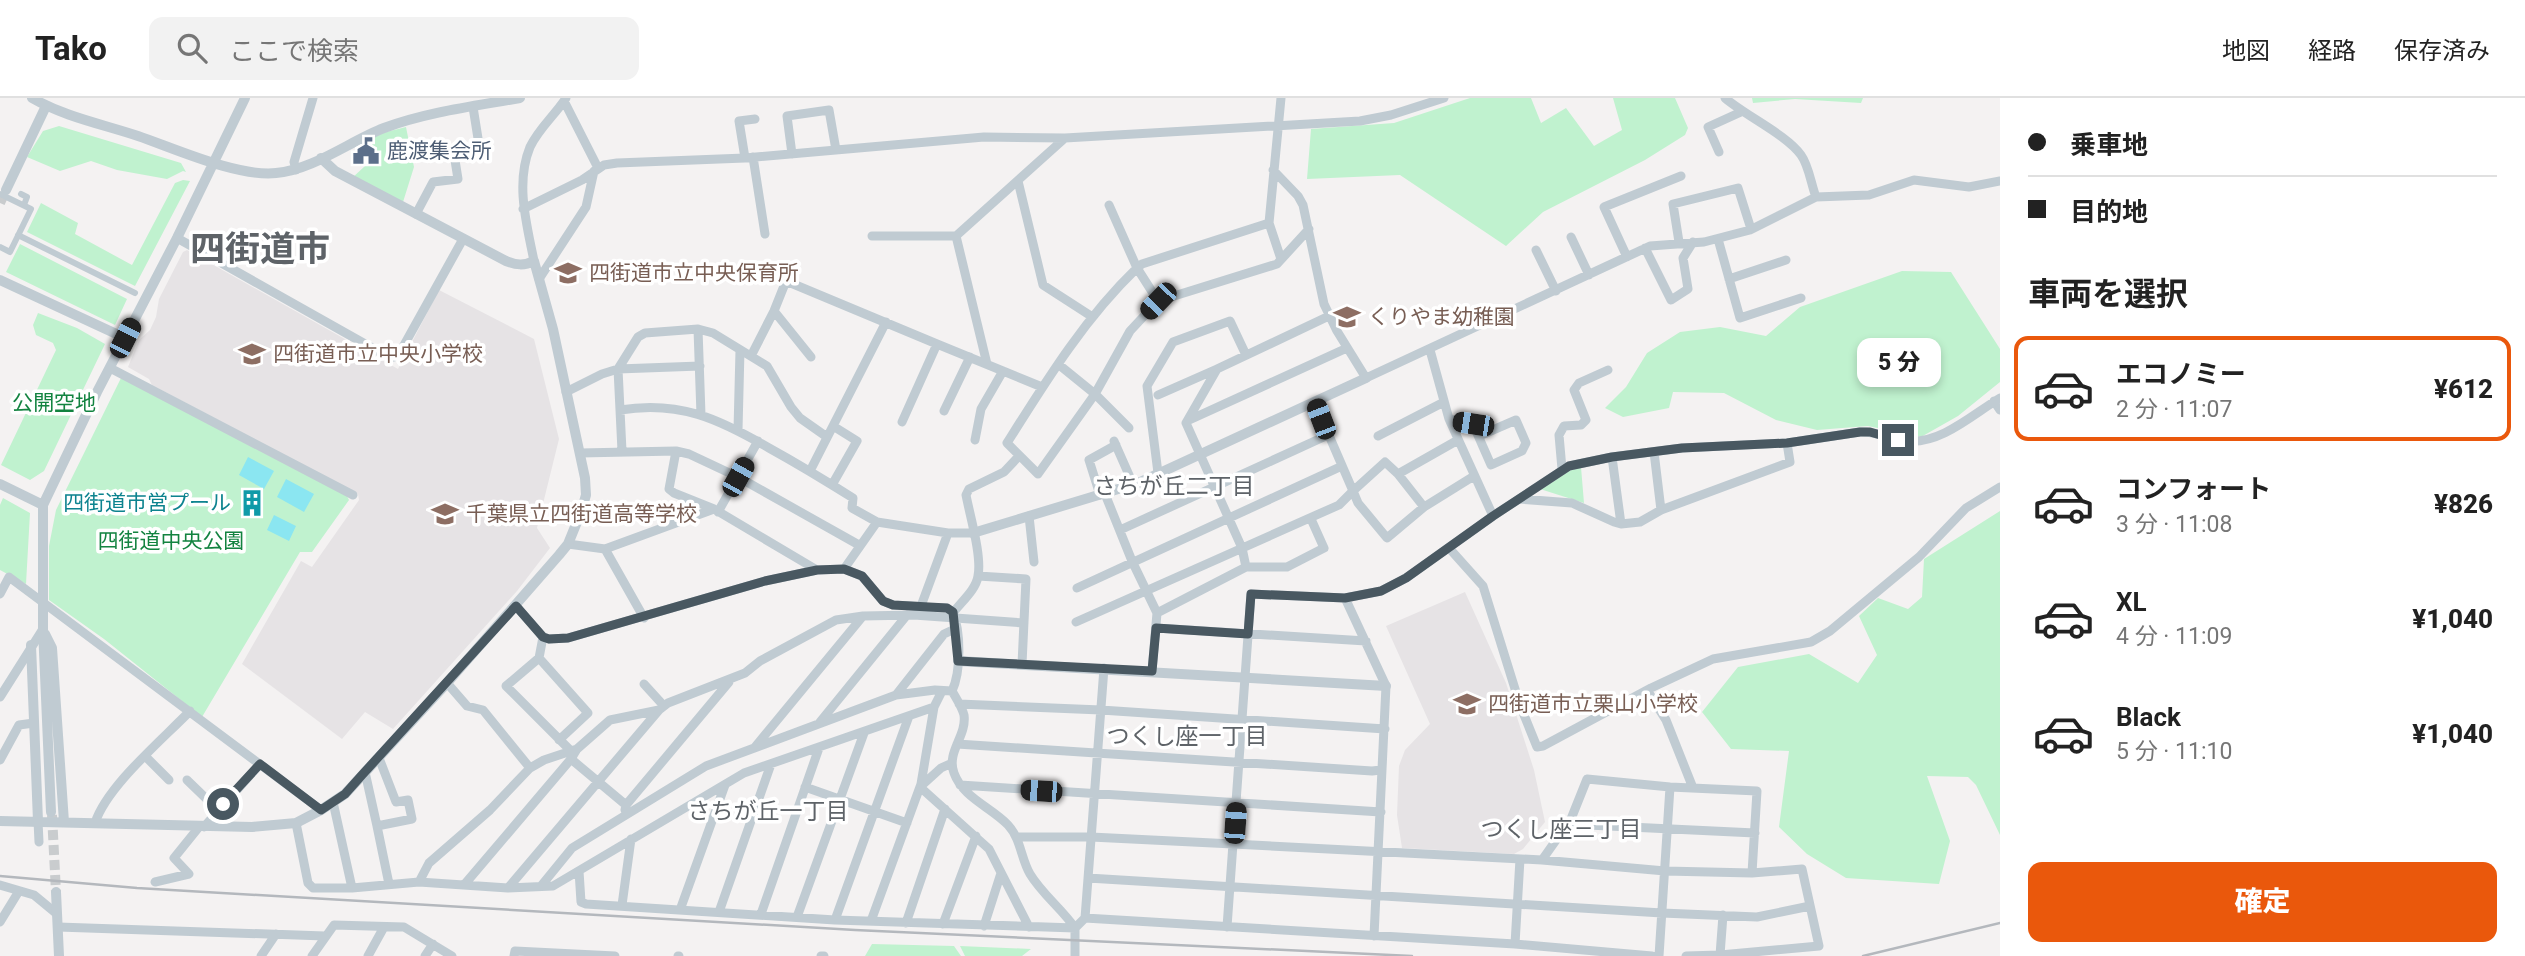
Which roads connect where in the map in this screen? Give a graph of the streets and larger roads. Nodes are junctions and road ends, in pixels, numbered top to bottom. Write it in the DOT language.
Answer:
graph roads {
  1 [pos="32,98"];
  2 [pos="245,98"];
  3 [pos="313,98"];
  4 [pos="520,98"];
  5 [pos="1281,98"];
  6 [pos="1444,98"];
  7 [pos="1725,98"];
  8 [pos="565,99"];
  9 [pos="477,103"];
  10 [pos="46,106"];
  11 [pos="1741,112"];
  12 [pos="755,119"];
  13 [pos="1279,127"];
  14 [pos="1065,138"];
  15 [pos="836,150"];
  16 [pos="1719,152"];
  17 [pos="792,154"];
  18 [pos="321,158"];
  19 [pos="749,158"];
  20 [pos="212,162"];
  21 [pos="296,170"];
  22 [pos="596,170"];
  23 [pos="1273,170"];
  24 [pos="1681,176"];
  25 [pos="1018,181"];
  26 [pos="2000,181"];
  27 [pos="3,192"];
  28 [pos="21,194"];
  29 [pos="1816,197"];
  30 [pos="24,205"];
  31 [pos="1109,205"];
  32 [pos="523,209"];
  33 [pos="416,214"];
  34 [pos="1269,223"];
  35 [pos="1309,229"];
  36 [pos="1751,229"];
  37 [pos="765,233"];
  38 [pos="18,235"];
  39 [pos="872,236"];
  40 [pos="956,236"];
  41 [pos="1570,237"];
  42 [pos="177,238"];
  43 [pos="463,239"];
  44 [pos="1718,239"];
  45 [pos="1679,242"];
  46 [pos="1693,242"];
  47 [pos="0,247"];
  48 [pos="1644,248"];
  49 [pos="1536,250"];
  50 [pos="1627,257"];
  51 [pos="1281,260"];
  52 [pos="1786,260"];
  53 [pos="534,261"];
  54 [pos="1137,268"];
  55 [pos="1589,275"];
  56 [pos="539,279"];
  57 [pos="1729,279"];
  58 [pos="0,280"];
  59 [pos="1556,290"];
  60 [pos="135,293"];
  61 [pos="1801,298"];
  62 [pos="1158,301"];
  63 [pos="774,311"];
  64 [pos="1091,316"];
  65 [pos="1329,316"];
  66 [pos="886,322"];
  67 [pos="698,329"];
  68 [pos="125,338"];
  69 [pos="937,344"];
  70 [pos="1347,348"];
  71 [pos="740,349"];
  72 [pos="1430,349"];
  73 [pos="1246,355"];
  74 [pos="751,356"];
  75 [pos="811,357"];
  76 [pos="970,357"];
  77 [pos="987,364"];
  78 [pos="1058,364"];
  79 [pos="699,366"];
  80 [pos="110,368"];
  81 [pos="618,369"];
  82 [pos="1217,369"];
  83 [pos="1608,370"];
  84 [pos="1003,371"];
  85 [pos="1366,378"];
  86 [pos="1042,387"];
  87 [pos="566,393"];
  88 [pos="1095,394"];
  89 [pos="1158,395"];
  90 [pos="1997,399"];
  91 [pos="1315,402"];
  92 [pos="1444,402"];
  93 [pos="620,410"];
  94 [pos="2000,410"];
  95 [pos="944,411"];
  96 [pos="701,415"];
  97 [pos="1449,419"];
  98 [pos="1187,421"];
  99 [pos="902,422"];
  100 [pos="833,426"];
  101 [pos="1129,428"];
  102 [pos="738,430"];
  103 [pos="1328,435"];
  104 [pos="1378,436"];
  105 [pos="1479,436"];
  106 [pos="827,437"];
  107 [pos="975,440"];
  108 [pos="1458,440"];
  109 [pos="758,441"];
  110 [pos="1787,443"];
  111 [pos="676,451"];
  112 [pos="622,452"];
  113 [pos="1654,452"];
  114 [pos="580,453"];
  115 [pos="1200,454"];
  116 [pos="1019,456"];
  117 [pos="1612,457"];
  118 [pos="1342,466"];
  119 [pos="1562,470"];
  120 [pos="810,471"];
  121 [pos="1158,473"];
  122 [pos="1398,474"];
  123 [pos="1474,476"];
  124 [pos="738,477"];
  125 [pos="0,484"];
  126 [pos="1133,484"];
  127 [pos="832,485"];
  128 [pos="1214,486"];
  129 [pos="2000,487"];
  130 [pos="1353,491"];
  131 [pos="353,495"];
  132 [pos="1102,495"];
  133 [pos="1519,499"];
  134 [pos="43,505"];
  135 [pos="1424,507"];
  136 [pos="1661,510"];
  137 [pos="716,511"];
  138 [pos="1029,516"];
  139 [pos="1493,516"];
  140 [pos="1228,517"];
  141 [pos="1311,520"];
  142 [pos="877,522"];
  143 [pos="1621,524"];
  144 [pos="1120,530"];
  145 [pos="948,533"];
  146 [pos="972,533"];
  147 [pos="568,544"];
  148 [pos="859,545"];
  149 [pos="1242,548"];
  150 [pos="1449,548"];
  151 [pos="605,549"];
  152 [pos="1132,561"];
  153 [pos="1034,562"];
  154 [pos="1246,567"];
  155 [pos="844,569"];
  156 [pos="817,570"];
  157 [pos="978,576"];
  158 [pos="1077,588"];
  159 [pos="1145,590"];
  160 [pos="0,594"];
  161 [pos="1345,598"];
  162 [pos="43,603"];
  163 [pos="516,606"];
  164 [pos="921,606"];
  165 [pos="1157,613"];
  166 [pos="907,615"];
  167 [pos="863,616"];
  168 [pos="644,618"];
  169 [pos="955,620"];
  170 [pos="1076,622"];
  171 [pos="1024,623"];
  172 [pos="1156,628"];
  173 [pos="43,629"];
  174 [pos="1248,634"];
  175 [pos="543,637"];
  176 [pos="1366,640"];
  177 [pos="31,645"];
  178 [pos="539,658"];
  179 [pos="958,661"];
  180 [pos="1022,664"];
  181 [pos="1104,668"];
  182 [pos="1152,671"];
  183 [pos="1245,677"];
  184 [pos="730,680"];
  185 [pos="447,683"];
  186 [pos="644,684"];
  187 [pos="1386,686"];
  188 [pos="1647,690"];
  189 [pos="947,691"];
  190 [pos="896,695"];
  191 [pos="0,697"];
  192 [pos="959,704"];
  193 [pos="934,707"];
  194 [pos="662,708"];
  195 [pos="1101,710"];
  196 [pos="190,711"];
  197 [pos="909,716"];
  198 [pos="1242,719"];
  199 [pos="34,723"];
  200 [pos="819,724"];
  201 [pos="1385,729"];
  202 [pos="864,733"];
  203 [pos="559,740"];
  204 [pos="957,744"];
  205 [pos="754,748"];
  206 [pos="819,748"];
  207 [pos="573,753"];
  208 [pos="1097,753"];
  209 [pos="146,757"];
  210 [pos="379,758"];
  211 [pos="0,760"];
  212 [pos="1239,761"];
  213 [pos="951,763"];
  214 [pos="260,764"];
  215 [pos="771,764"];
  216 [pos="530,768"];
  217 [pos="1381,770"];
  218 [pos="365,772"];
  219 [pos="169,780"];
  220 [pos="187,780"];
  221 [pos="599,783"];
  222 [pos="725,785"];
  223 [pos="960,785"];
  224 [pos="920,787"];
  225 [pos="1670,787"];
  226 [pos="806,788"];
  227 [pos="1693,788"];
  228 [pos="1094,795"];
  229 [pos="840,799"];
  230 [pos="333,802"];
  231 [pos="1236,802"];
  232 [pos="626,805"];
  233 [pos="945,809"];
  234 [pos="218,810"];
  235 [pos="321,810"];
  236 [pos="51,812"];
  237 [pos="874,812"];
  238 [pos="1381,812"];
  239 [pos="624,816"];
  240 [pos="0,821"];
  241 [pos="38,821"];
  242 [pos="64,822"];
  243 [pos="95,823"];
  244 [pos="296,823"];
  245 [pos="907,823"];
  246 [pos="1567,824"];
  247 [pos="201,827"];
  248 [pos="377,827"];
  249 [pos="1667,829"];
  250 [pos="1755,833"];
  251 [pos="976,836"];
  252 [pos="1016,837"];
  253 [pos="1091,837"];
  254 [pos="631,839"];
  255 [pos="39,842"];
  256 [pos="1233,844"];
  257 [pos="1379,852"];
  258 [pos="1520,859"];
  259 [pos="1542,860"];
  260 [pos="579,871"];
  261 [pos="1665,871"];
  262 [pos="1001,873"];
  263 [pos="1752,873"];
  264 [pos="1088,878"];
  265 [pos="155,882"];
  266 [pos="419,882"];
  267 [pos="389,884"];
  268 [pos="0,885"];
  269 [pos="464,885"];
  270 [pos="541,886"];
  271 [pos="1230,886"];
  272 [pos="352,888"];
  273 [pos="508,888"];
  274 [pos="19,891"];
  275 [pos="56,892"];
  276 [pos="1376,896"];
  277 [pos="622,905"];
  278 [pos="1518,906"];
  279 [pos="1810,906"];
  280 [pos="680,910"];
  281 [pos="719,912"];
  282 [pos="1662,913"];
  283 [pos="57,914"];
  284 [pos="761,914"];
  285 [pos="1723,915"];
  286 [pos="797,917"];
  287 [pos="1085,918"];
  288 [pos="835,920"];
  289 [pos="0,922"];
  290 [pos="871,922"];
  291 [pos="906,923"];
  292 [pos="943,924"];
  293 [pos="984,926"];
  294 [pos="58,927"];
  295 [pos="384,927"];
  296 [pos="1029,927"];
  297 [pos="1227,927"];
  298 [pos="1075,928"];
  299 [pos="276,934"];
  300 [pos="325,936"];
  301 [pos="1374,936"];
  302 [pos="433,944"];
  303 [pos="1515,944"];
  304 [pos="1720,955"];
  305 [pos="59,956"];
  306 [pos="261,956"];
  307 [pos="312,956"];
  308 [pos="368,956"];
  309 [pos="425,956"];
  310 [pos="452,956"];
  311 [pos="514,956"];
  312 [pos="615,956"];
  313 [pos="1075,956"];
  314 [pos="1652,956"];
  315 [pos="1659,956"];
  316 [pos="1686,956"];
  1 -- 10 [label="street"];
  2 -- 20 [label="street"];
  3 -- 21 [label="street"];
  4 -- 9 [label="street"];
  5 -- 13 [label="street"];
  6 -- 13 [label="street"];
  7 -- 11 [label="street"];
  8 -- 22 [label="street"];
  8 -- 32 [label="street"];
  9 -- 18 [label="street"];
  9 -- 33 [label="street"];
  10 -- 20 [label="street"];
  10 -- 27 [label="street"];
  11 -- 16 [label="street"];
  11 -- 29 [label="street"];
  12 -- 19 [label="street"];
  13 -- 14 [label="street"];
  13 -- 23 [label="street"];
  14 -- 15 [label="street"];
  14 -- 25 [label="street"];
  15 -- 17 [label="street"];
  15 -- 17 [label="street"];
  17 -- 19 [label="street"];
  18 -- 21 [label="street"];
  18 -- 33 [label="street"];
  19 -- 22 [label="street"];
  19 -- 37 [label="street"];
  20 -- 21 [label="street"];
  20 -- 42 [label="street"];
  22 -- 32 [label="street"];
  22 -- 56 [label="street"];
  23 -- 34 [label="street"];
  23 -- 35 [label="street"];
  24 -- 50 [label="street"];
  25 -- 40 [label="street"];
  25 -- 64 [label="street"];
  26 -- 29 [label="street"];
  27 -- 30 [label="street"];
  28 -- 30 [label="street"];
  29 -- 36 [label="street"];
  30 -- 38 [label="street"];
  31 -- 54 [label="street"];
  32 -- 53 [label="street"];
  33 -- 43 [label="street"];
  34 -- 51 [label="street"];
  34 -- 54 [label="street"];
  35 -- 51 [label="street"];
  35 -- 65 [label="street"];
  36 -- 44 [label="street"];
  36 -- 45 [label="street"];
  38 -- 47 [label="street"];
  38 -- 60 [label="street"];
  39 -- 40 [label="street"];
  40 -- 77 [label="street"];
  41 -- 55 [label="street"];
  42 -- 43 [label="street"];
  42 -- 68 [label="street"];
  43 -- 53 [label="street"];
  44 -- 46 [label="street"];
  44 -- 57 [label="street"];
  45 -- 46 [label="street"];
  45 -- 48 [label="street"];
  46 -- 48 [label="street"];
  48 -- 50 [label="street"];
  49 -- 59 [label="street"];
  50 -- 55 [label="street"];
  51 -- 62 [label="street"];
  52 -- 57 [label="street"];
  53 -- 56 [label="street"];
  54 -- 62 [label="street"];
  54 -- 64 [label="street"];
  55 -- 59 [label="street"];
  56 -- 87 [label="street"];
  57 -- 61 [label="street"];
  58 -- 68 [label="street"];
  59 -- 72 [label="street"];
  62 -- 88 [label="street"];
  63 -- 66 [label="street"];
  63 -- 74 [label="street"];
  63 -- 75 [label="street"];
  64 -- 78 [label="street"];
  65 -- 70 [label="street"];
  65 -- 73 [label="street"];
  66 -- 69 [label="street"];
  66 -- 100 [label="street"];
  67 -- 71 [label="street"];
  67 -- 79 [label="street"];
  67 -- 81 [label="street"];
  68 -- 80 [label="street"];
  69 -- 76 [label="street"];
  69 -- 99 [label="street"];
  70 -- 85 [label="street"];
  70 -- 98 [label="street"];
  71 -- 74 [label="street"];
  71 -- 102 [label="street"];
  72 -- 85 [label="street"];
  72 -- 92 [label="street"];
  73 -- 82 [label="street"];
  73 -- 121 [label="street"];
  74 -- 106 [label="street"];
  76 -- 77 [label="street"];
  76 -- 95 [label="street"];
  77 -- 84 [label="street"];
  78 -- 86 [label="street"];
  78 -- 88 [label="street"];
  79 -- 81 [label="street"];
  79 -- 96 [label="street"];
  80 -- 131 [label="street"];
  80 -- 134 [label="street"];
  81 -- 87 [label="street"];
  81 -- 93 [label="street"];
  82 -- 89 [label="street"];
  82 -- 98 [label="street"];
  83 -- 119 [label="street"];
  84 -- 86 [label="street"];
  84 -- 107 [label="street"];
  85 -- 91 [label="street"];
  86 -- 116 [label="street"];
  87 -- 114 [label="street"];
  88 -- 101 [label="street"];
  88 -- 116 [label="street"];
  90 -- 94 [label="street"];
  90 -- 110 [label="street"];
  91 -- 103 [label="street"];
  91 -- 115 [label="street"];
  92 -- 97 [label="street"];
  92 -- 104 [label="street"];
  93 -- 96 [label="street"];
  93 -- 112 [label="street"];
  96 -- 102 [label="street"];
  97 -- 105 [label="street"];
  97 -- 108 [label="street"];
  98 -- 115 [label="street"];
  100 -- 106 [label="street"];
  100 -- 127 [label="street"];
  102 -- 109 [label="street"];
  103 -- 118 [label="street"];
  103 -- 128 [label="street"];
  105 -- 105 [label="street"];
  106 -- 120 [label="street"];
  108 -- 122 [label="street"];
  108 -- 123 [label="street"];
  109 -- 120 [label="street"];
  109 -- 124 [label="street"];
  110 -- 113 [label="street"];
  110 -- 136 [label="street"];
  111 -- 112 [label="street"];
  111 -- 124 [label="street"];
  111 -- 137 [label="street"];
  112 -- 114 [label="street"];
  113 -- 117 [label="street"];
  113 -- 136 [label="street"];
  114 -- 147 [label="street"];
  115 -- 121 [label="street"];
  115 -- 128 [label="street"];
  116 -- 146 [label="street"];
  117 -- 119 [label="street"];
  117 -- 143 [label="street"];
  118 -- 130 [label="street"];
  118 -- 140 [label="street"];
  119 -- 133 [label="street"];
  120 -- 127 [label="street"];
  121 -- 126 [label="street"];
  122 -- 130 [label="street"];
  122 -- 135 [label="street"];
  123 -- 135 [label="street"];
  123 -- 139 [label="street"];
  124 -- 137 [label="street"];
  124 -- 148 [label="street"];
  125 -- 134 [label="street"];
  126 -- 132 [label="street"];
  126 -- 132 [label="street"];
  127 -- 142 [label="street"];
  128 -- 140 [label="street"];
  128 -- 144 [label="street"];
  129 -- 188 [label="street"];
  130 -- 135 [label="street"];
  130 -- 141 [label="street"];
  132 -- 138 [label="street"];
  132 -- 144 [label="street"];
  133 -- 139 [label="street"];
  133 -- 143 [label="street"];
  134 -- 162 [label="street"];
  136 -- 143 [label="street"];
  137 -- 151 [label="street"];
  137 -- 156 [label="street"];
  138 -- 146 [label="street"];
  138 -- 153 [label="street"];
  139 -- 150 [label="street"];
  140 -- 149 [label="street"];
  140 -- 152 [label="street"];
  141 -- 149 [label="street"];
  141 -- 154 [label="street"];
  142 -- 145 [label="street"];
  142 -- 148 [label="street"];
  144 -- 152 [label="street"];
  145 -- 146 [label="street"];
  145 -- 164 [label="street"];
  146 -- 157 [label="street"];
  147 -- 151 [label="street"];
  147 -- 163 [label="street"];
  148 -- 155 [label="street"];
  149 -- 154 [label="street"];
  149 -- 159 [label="street"];
  150 -- 161 [label="street"];
  150 -- 188 [label="street"];
  151 -- 168 [label="street"];
  152 -- 158 [label="street"];
  152 -- 159 [label="street"];
  154 -- 165 [label="street"];
  155 -- 156 [label="street"];
  155 -- 164 [label="street"];
  156 -- 168 [label="street"];
  157 -- 169 [label="street"];
  157 -- 171 [label="street"];
  159 -- 165 [label="street"];
  159 -- 170 [label="street"];
  160 -- 162 [label="street"];
  161 -- 174 [label="street"];
  161 -- 176 [label="street"];
  162 -- 173 [label="street"];
  162 -- 196 [label="street"];
  163 -- 175 [label="street"];
  163 -- 185 [label="street"];
  164 -- 169 [label="street"];
  165 -- 172 [label="street"];
  166 -- 167 [label="street"];
  166 -- 169 [label="street"];
  166 -- 200 [label="street"];
  167 -- 184 [label="street"];
  167 -- 205 [label="street"];
  168 -- 175 [label="street"];
  169 -- 171 [label="street"];
  169 -- 179 [label="street"];
  169 -- 190 [label="street"];
  171 -- 180 [label="street"];
  172 -- 174 [label="street"];
  172 -- 182 [label="street"];
  173 -- 177 [label="street"];
  173 -- 236 [label="street"];
  173 -- 242 [label="street"];
  174 -- 176 [label="street"];
  174 -- 183 [label="street"];
  175 -- 178 [label="street"];
  176 -- 187 [label="street"];
  177 -- 191 [label="street"];
  177 -- 199 [label="street"];
  178 -- 203 [label="street"];
  178 -- 203 [label="street"];
  179 -- 180 [label="street"];
  179 -- 189 [label="street"];
  180 -- 181 [label="street"];
  181 -- 182 [label="street"];
  181 -- 195 [label="street"];
  182 -- 183 [label="street"];
  183 -- 187 [label="street"];
  183 -- 198 [label="street"];
  184 -- 194 [label="street"];
  184 -- 232 [label="street"];
  185 -- 210 [label="street"];
  185 -- 216 [label="street"];
  186 -- 194 [label="street"];
  187 -- 201 [label="street"];
  188 -- 227 [label="street"];
  189 -- 190 [label="street"];
  189 -- 192 [label="street"];
  189 -- 193 [label="street"];
  190 -- 200 [label="street"];
  192 -- 195 [label="street"];
  192 -- 204 [label="street"];
  193 -- 197 [label="street"];
  193 -- 224 [label="street"];
  194 -- 207 [label="street"];
  194 -- 221 [label="street"];
  195 -- 198 [label="street"];
  195 -- 208 [label="street"];
  196 -- 209 [label="street"];
  196 -- 214 [label="street"];
  197 -- 202 [label="street"];
  197 -- 237 [label="street"];
  198 -- 201 [label="street"];
  198 -- 212 [label="street"];
  199 -- 211 [label="street"];
  199 -- 241 [label="street"];
  200 -- 205 [label="street"];
  201 -- 217 [label="street"];
  202 -- 206 [label="street"];
  202 -- 229 [label="street"];
  203 -- 207 [label="street"];
  204 -- 208 [label="street"];
  204 -- 213 [label="street"];
  205 -- 239 [label="street"];
  206 -- 215 [label="street"];
  206 -- 226 [label="street"];
  207 -- 216 [label="street"];
  207 -- 221 [label="street"];
  207 -- 269 [label="street"];
  208 -- 212 [label="street"];
  208 -- 228 [label="street"];
  209 -- 219 [label="street"];
  209 -- 243 [label="street"];
  210 -- 218 [label="street"];
  210 -- 248 [label="street"];
  212 -- 217 [label="street"];
  212 -- 231 [label="street"];
  213 -- 223 [label="street"];
  213 -- 224 [label="street"];
  214 -- 234 [label="street"];
  214 -- 235 [label="street"];
  215 -- 222 [label="street"];
  215 -- 281 [label="street"];
  216 -- 266 [label="street"];
  217 -- 238 [label="street"];
  218 -- 230 [label="street"];
  218 -- 248 [label="street"];
  220 -- 234 [label="street"];
  221 -- 232 [label="street"];
  221 -- 273 [label="street"];
  222 -- 254 [label="street"];
  222 -- 280 [label="street"];
  223 -- 228 [label="street"];
  223 -- 252 [label="street"];
  224 -- 233 [label="street"];
  224 -- 245 [label="street"];
  225 -- 227 [label="street"];
  225 -- 246 [label="street"];
  225 -- 249 [label="street"];
  226 -- 229 [label="street"];
  226 -- 284 [label="street"];
  227 -- 250 [label="street"];
  228 -- 231 [label="street"];
  228 -- 253 [label="street"];
  229 -- 237 [label="street"];
  229 -- 286 [label="street"];
  230 -- 235 [label="street"];
  230 -- 272 [label="street"];
  231 -- 238 [label="street"];
  231 -- 256 [label="street"];
  232 -- 239 [label="street"];
  233 -- 251 [label="street"];
  233 -- 291 [label="street"];
  234 -- 247 [label="street"];
  235 -- 244 [label="street"];
  237 -- 245 [label="street"];
  237 -- 288 [label="street"];
  238 -- 257 [label="street"];
  239 -- 270 [label="street"];
  240 -- 241 [label="street"];
  241 -- 242 [label="street"];
  241 -- 255 [label="street"];
  242 -- 243 [label="street"];
  243 -- 247 [label="street"];
  244 -- 247 [label="street"];
  244 -- 272 [label="street"];
  245 -- 290 [label="street"];
  246 -- 249 [label="street"];
  246 -- 259 [label="street"];
  247 -- 265 [label="street"];
  248 -- 267 [label="street"];
  249 -- 250 [label="street"];
  249 -- 261 [label="street"];
  250 -- 263 [label="street"];
  251 -- 262 [label="street"];
  251 -- 292 [label="street"];
  252 -- 253 [label="street"];
  252 -- 298 [label="street"];
  253 -- 256 [label="street"];
  253 -- 264 [label="street"];
  254 -- 260 [label="street"];
  254 -- 277 [label="street"];
  256 -- 257 [label="street"];
  256 -- 271 [label="street"];
  257 -- 258 [label="street"];
  257 -- 276 [label="street"];
  258 -- 259 [label="street"];
  258 -- 278 [label="street"];
  259 -- 261 [label="street"];
  260 -- 270 [label="street"];
  260 -- 277 [label="street"];
  261 -- 263 [label="street"];
  261 -- 282 [label="street"];
  262 -- 293 [label="street"];
  262 -- 296 [label="street"];
  263 -- 279 [label="street"];
  264 -- 271 [label="street"];
  264 -- 287 [label="street"];
  266 -- 267 [label="street"];
  266 -- 269 [label="street"];
  267 -- 272 [label="street"];
  268 -- 274 [label="street"];
  269 -- 273 [label="street"];
  270 -- 273 [label="street"];
  271 -- 276 [label="street"];
  271 -- 297 [label="street"];
  274 -- 283 [label="street"];
  274 -- 289 [label="street"];
  275 -- 283 [label="street"];
  276 -- 278 [label="street"];
  276 -- 301 [label="street"];
  277 -- 280 [label="street"];
  278 -- 282 [label="street"];
  278 -- 303 [label="street"];
  279 -- 285 [label="street"];
  279 -- 304 [label="street"];
  280 -- 281 [label="street"];
  281 -- 284 [label="street"];
  282 -- 285 [label="street"];
  282 -- 315 [label="street"];
  283 -- 294 [label="street"];
  284 -- 286 [label="street"];
  285 -- 304 [label="street"];
  286 -- 288 [label="street"];
  287 -- 297 [label="street"];
  287 -- 298 [label="street"];
  288 -- 290 [label="street"];
  290 -- 291 [label="street"];
  291 -- 292 [label="street"];
  292 -- 293 [label="street"];
  293 -- 296 [label="street"];
  294 -- 299 [label="street"];
  294 -- 305 [label="street"];
  295 -- 300 [label="street"];
  295 -- 302 [label="street"];
  295 -- 308 [label="street"];
  296 -- 298 [label="street"];
  297 -- 301 [label="street"];
  298 -- 313 [label="street"];
  299 -- 300 [label="street"];
  299 -- 306 [label="street"];
  300 -- 307 [label="street"];
  301 -- 303 [label="street"];
  302 -- 309 [label="street"];
  302 -- 310 [label="street"];
  303 -- 314 [label="street"];
  304 -- 316 [label="street"];
  311 -- 312 [label="street"];
}
